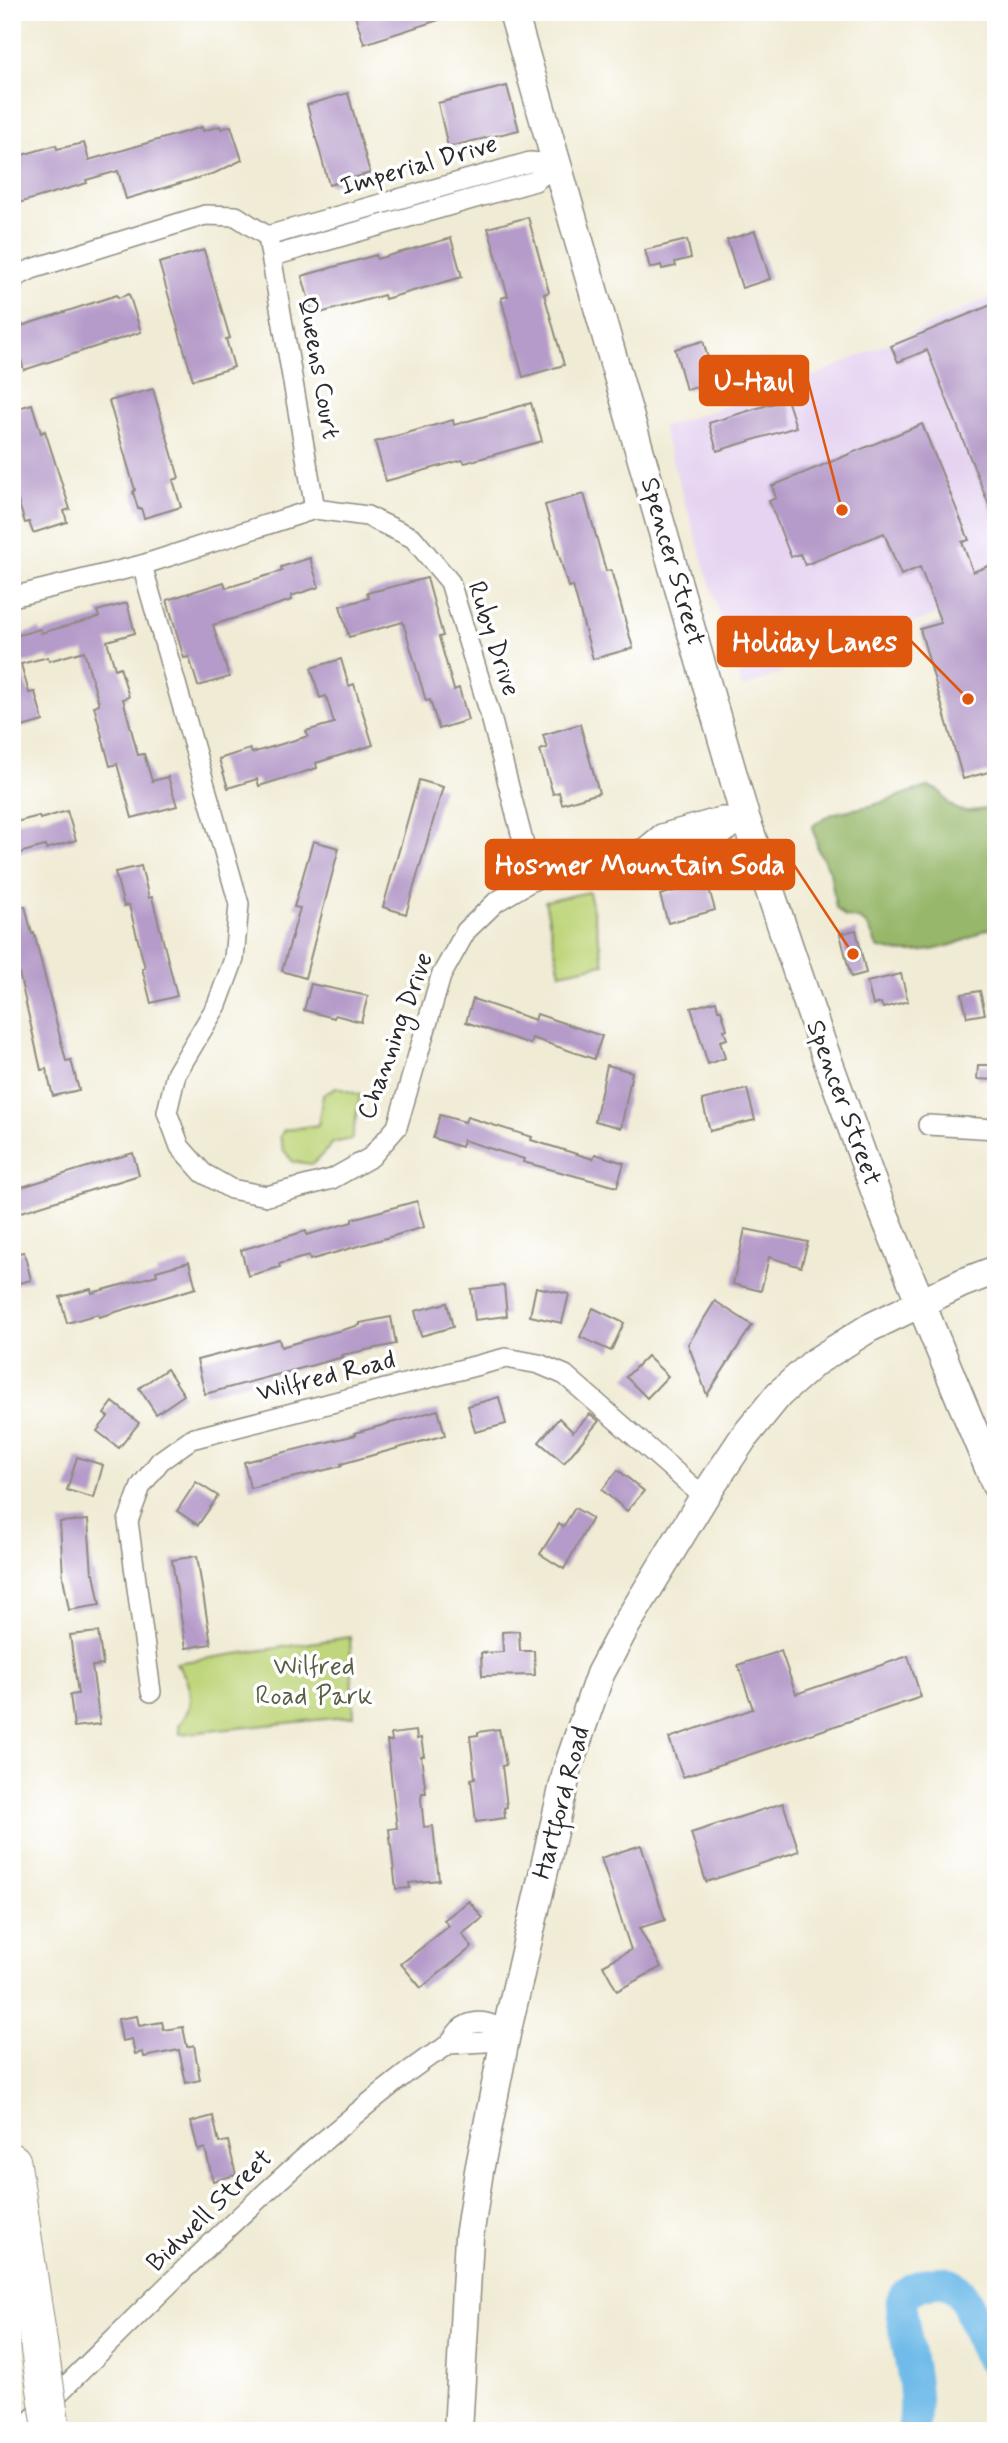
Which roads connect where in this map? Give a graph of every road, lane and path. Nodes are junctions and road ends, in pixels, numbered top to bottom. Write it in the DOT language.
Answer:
graph roads {
  1 [pos="513,12"];
  2 [pos="557,164"];
  3 [pos="267,236"];
  4 [pos="273,256"];
  5 [pos="12,279"];
  6 [pos="315,509"];
  7 [pos="142,565"];
  8 [pos="12,597"];
  9 [pos="746,817"];
  10 [pos="533,880"];
  11 [pos="928,1125"];
  12 [pos="996,1129"];
  13 [pos="996,1270"];
  14 [pos="921,1304"];
  15 [pos="996,1485"];
  16 [pos="704,1497"];
  17 [pos="151,1692"];
  18 [pos="506,2034"];
  19 [pos="12,2162"];
  20 [pos="458,2429"];
  21 [pos="20,2431"];
  22 [pos="52,2431"];
  1 -- 2 [label="main road, Spencer Street"];
  2 -- 3 [label="street, Imperial Drive"];
  2 -- 4 [label="street, Imperial Drive"];
  2 -- 9 [label="main road, Spencer Street"];
  3 -- 4 [label="street, Queens Court"];
  3 -- 5 [label="street"];
  4 -- 6 [label="street, Queens Court"];
  6 -- 7 [label="street, Ruby Drive"];
  6 -- 10 [label="street, Ruby Drive"];
  7 -- 8 [label="street"];
  7 -- 10 [label="street, Channing Drive"];
  9 -- 10 [label="street, Channing Drive"];
  9 -- 14 [label="main road, Spencer Street"];
  11 -- 12 [label="street"];
  13 -- 14 [label="main road, Hartford Road"];
  14 -- 15 [label="main road, Spencer Street"];
  14 -- 16 [label="main road, Hartford Road"];
  16 -- 17 [label="street, Wilfred Road"];
  16 -- 18 [label="main road, Hartford Road"];
  18 -- 20 [label="main road, Hartford Road"];
  18 -- 21 [label="street, Bidwell Street"];
  19 -- 22 [label="highway, bridge"];
}
